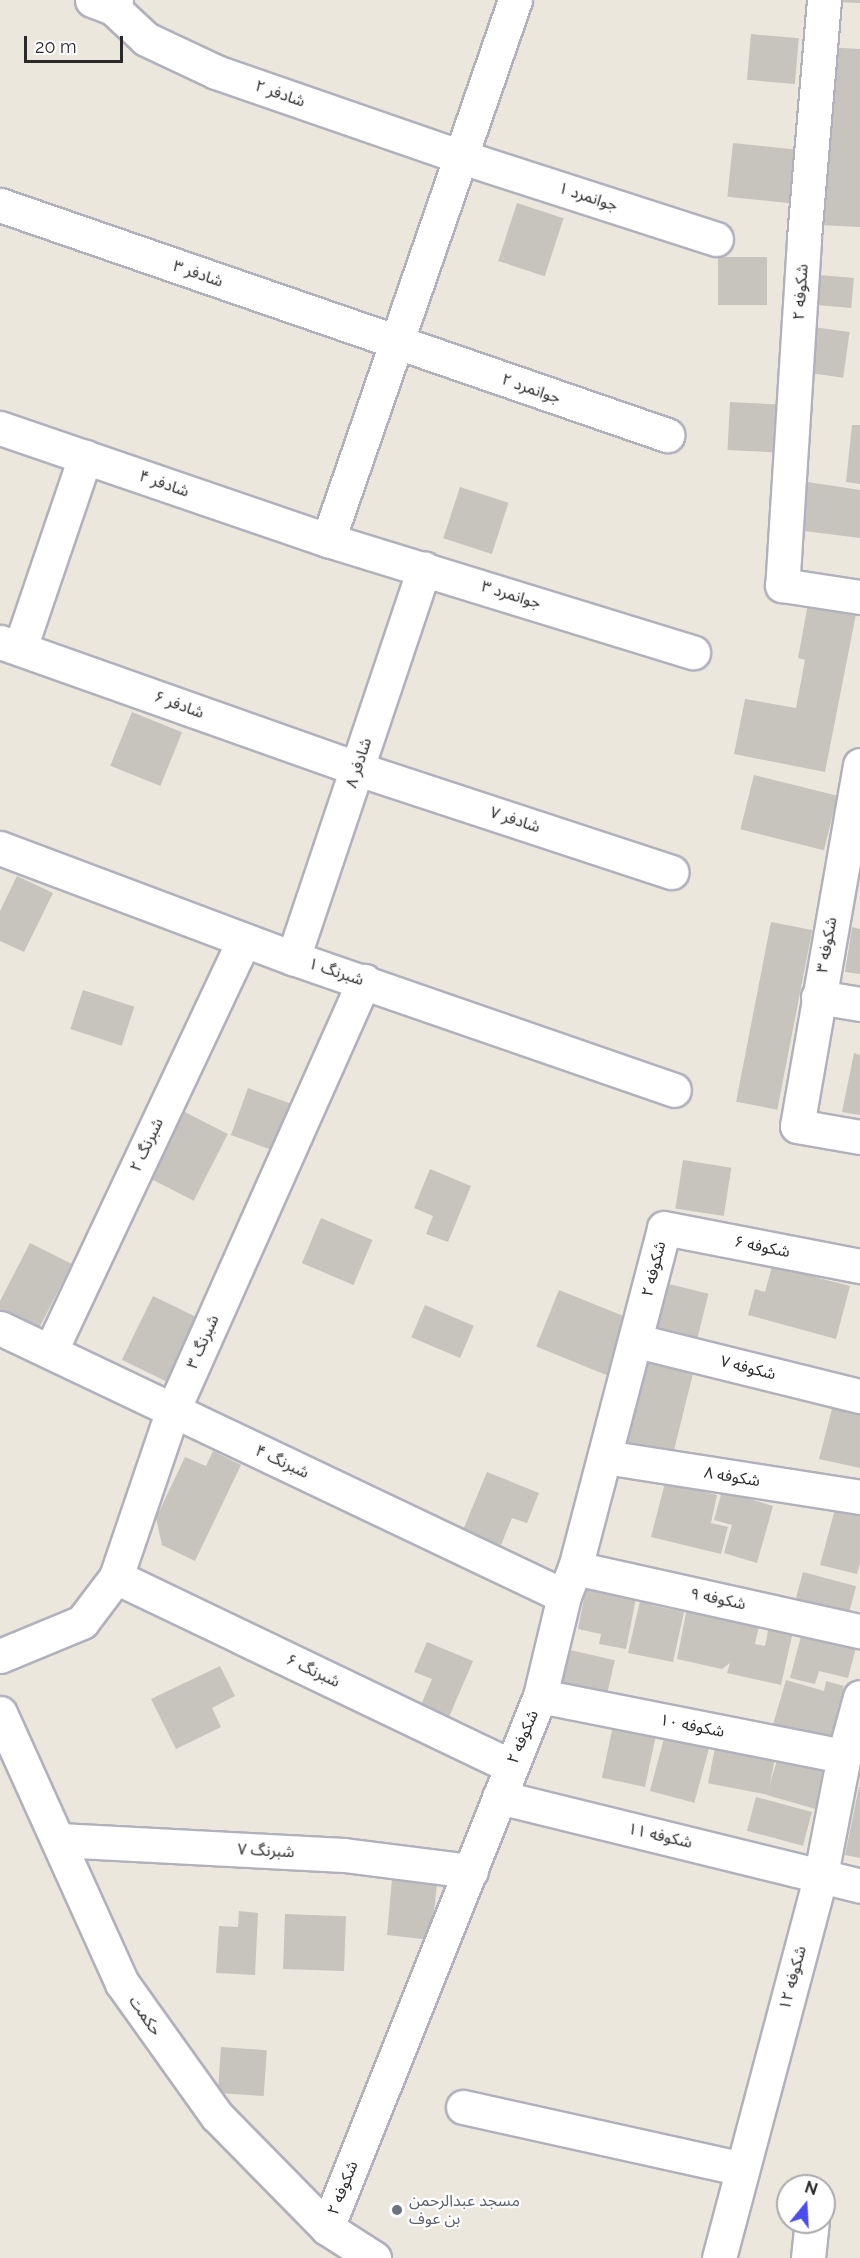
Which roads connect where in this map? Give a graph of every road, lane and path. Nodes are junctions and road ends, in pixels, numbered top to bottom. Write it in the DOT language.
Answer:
graph roads {
  1 [pos="515,0"];
  2 [pos="824,0"];
  3 [pos="107,3"];
  4 [pos="459,156"];
  5 [pos="0,205"];
  6 [pos="716,239"];
  7 [pos="396,342"];
  8 [pos="0,428"];
  9 [pos="667,435"];
  10 [pos="85,457"];
  11 [pos="328,540"];
  12 [pos="424,568"];
  13 [pos="860,597"];
  14 [pos="10,645"];
  15 [pos="693,652"];
  16 [pos="860,765"];
  17 [pos="358,769"];
  18 [pos="0,848"];
  19 [pos="671,872"];
  20 [pos="244,940"];
  21 [pos="293,958"];
  22 [pos="364,981"];
  23 [pos="818,997"];
  24 [pos="860,1004"];
  25 [pos="674,1090"];
  26 [pos="860,1137"];
  27 [pos="664,1228"];
  28 [pos="860,1266"];
  29 [pos="0,1328"];
  30 [pos="637,1341"];
  31 [pos="51,1350"];
  32 [pos="860,1396"];
  33 [pos="173,1410"];
  34 [pos="605,1457"];
  35 [pos="860,1497"];
  36 [pos="116,1577"];
  37 [pos="570,1582"];
  38 [pos="860,1631"];
  39 [pos="0,1656"];
  40 [pos="540,1696"];
  41 [pos="860,1697"];
  42 [pos="0,1713"];
  43 [pos="844,1756"];
  44 [pos="511,1766"];
  45 [pos="499,1797"];
  46 [pos="59,1840"];
  47 [pos="471,1871"];
  48 [pos="821,1874"];
  49 [pos="860,1886"];
  50 [pos="463,2107"];
  51 [pos="742,2169"];
  52 [pos="327,2228"];
  53 [pos="811,2234"];
  54 [pos="374,2258"];
  55 [pos="719,2258"];
  56 [pos="808,2258"];
  1 -- 4 [label="street"];
  2 -- 13 [label="street, شکوفه ۲"];
  3 -- 4 [label="street, شادفر ۲"];
  4 -- 6 [label="street, جوانمرد ۱"];
  4 -- 7 [label="street"];
  5 -- 7 [label="street, شادفر ۳"];
  7 -- 9 [label="street, جوانمرد ۲"];
  7 -- 11 [label="street"];
  8 -- 10 [label="street, شادفر ۴"];
  10 -- 11 [label="street, شادفر ۴"];
  10 -- 14 [label="street"];
  11 -- 12 [label="street, جوانمرد ۳"];
  12 -- 15 [label="street, جوانمرد ۳"];
  12 -- 17 [label="street, شادفر ۸"];
  14 -- 17 [label="street, شادفر ۶"];
  16 -- 23 [label="street, شکوفه ۳"];
  17 -- 19 [label="street, شادفر ۷"];
  17 -- 21 [label="street, شادفر ۸"];
  18 -- 20 [label="street, شبرنگ ۱"];
  20 -- 21 [label="street, شبرنگ ۱"];
  20 -- 31 [label="street, شبرنگ ۲"];
  21 -- 22 [label="street, شبرنگ ۱"];
  22 -- 25 [label="street, شبرنگ ۱"];
  22 -- 33 [label="street, شبرنگ ۳"];
  23 -- 24 [label="street"];
  23 -- 26 [label="street, شکوفه ۳"];
  27 -- 28 [label="street, شکوفه ۶"];
  27 -- 30 [label="street, شکوفه ۲"];
  29 -- 31 [label="street, شبرنگ ۴"];
  30 -- 32 [label="street, شکوفه ۷"];
  30 -- 34 [label="street, شکوفه ۲"];
  31 -- 33 [label="street, شبرنگ ۴"];
  33 -- 36 [label="street, شبرنگ ۳"];
  33 -- 37 [label="street, شبرنگ ۴"];
  34 -- 35 [label="street, شکوفه ۸"];
  34 -- 37 [label="street, شکوفه ۲"];
  36 -- 39 [label="street, شبرنگ ۳"];
  36 -- 44 [label="street, شبرنگ ۶"];
  37 -- 38 [label="street, شکوفه ۹"];
  37 -- 40 [label="street, شکوفه ۲"];
  40 -- 43 [label="street, شکوفه ۱۰"];
  40 -- 44 [label="street, شکوفه ۲"];
  41 -- 43 [label="street, شکوفه ۱۲"];
  42 -- 46 [label="street, حکمت"];
  43 -- 48 [label="street, شکوفه ۱۲"];
  44 -- 45 [label="street, شکوفه ۲"];
  45 -- 47 [label="street, شکوفه ۲"];
  45 -- 48 [label="street, شکوفه ۱۱"];
  46 -- 47 [label="street, شبرنگ ۷"];
  46 -- 52 [label="street, حکمت"];
  47 -- 52 [label="street, شکوفه ۲"];
  48 -- 49 [label="street, شکوفه ۱۱"];
  48 -- 51 [label="street, شکوفه ۱۲"];
  50 -- 51 [label="street"];
  51 -- 55 [label="street, شکوفه ۱۲"];
  52 -- 54 [label="street, حکمت"];
  53 -- 56 [label="street"];
}
